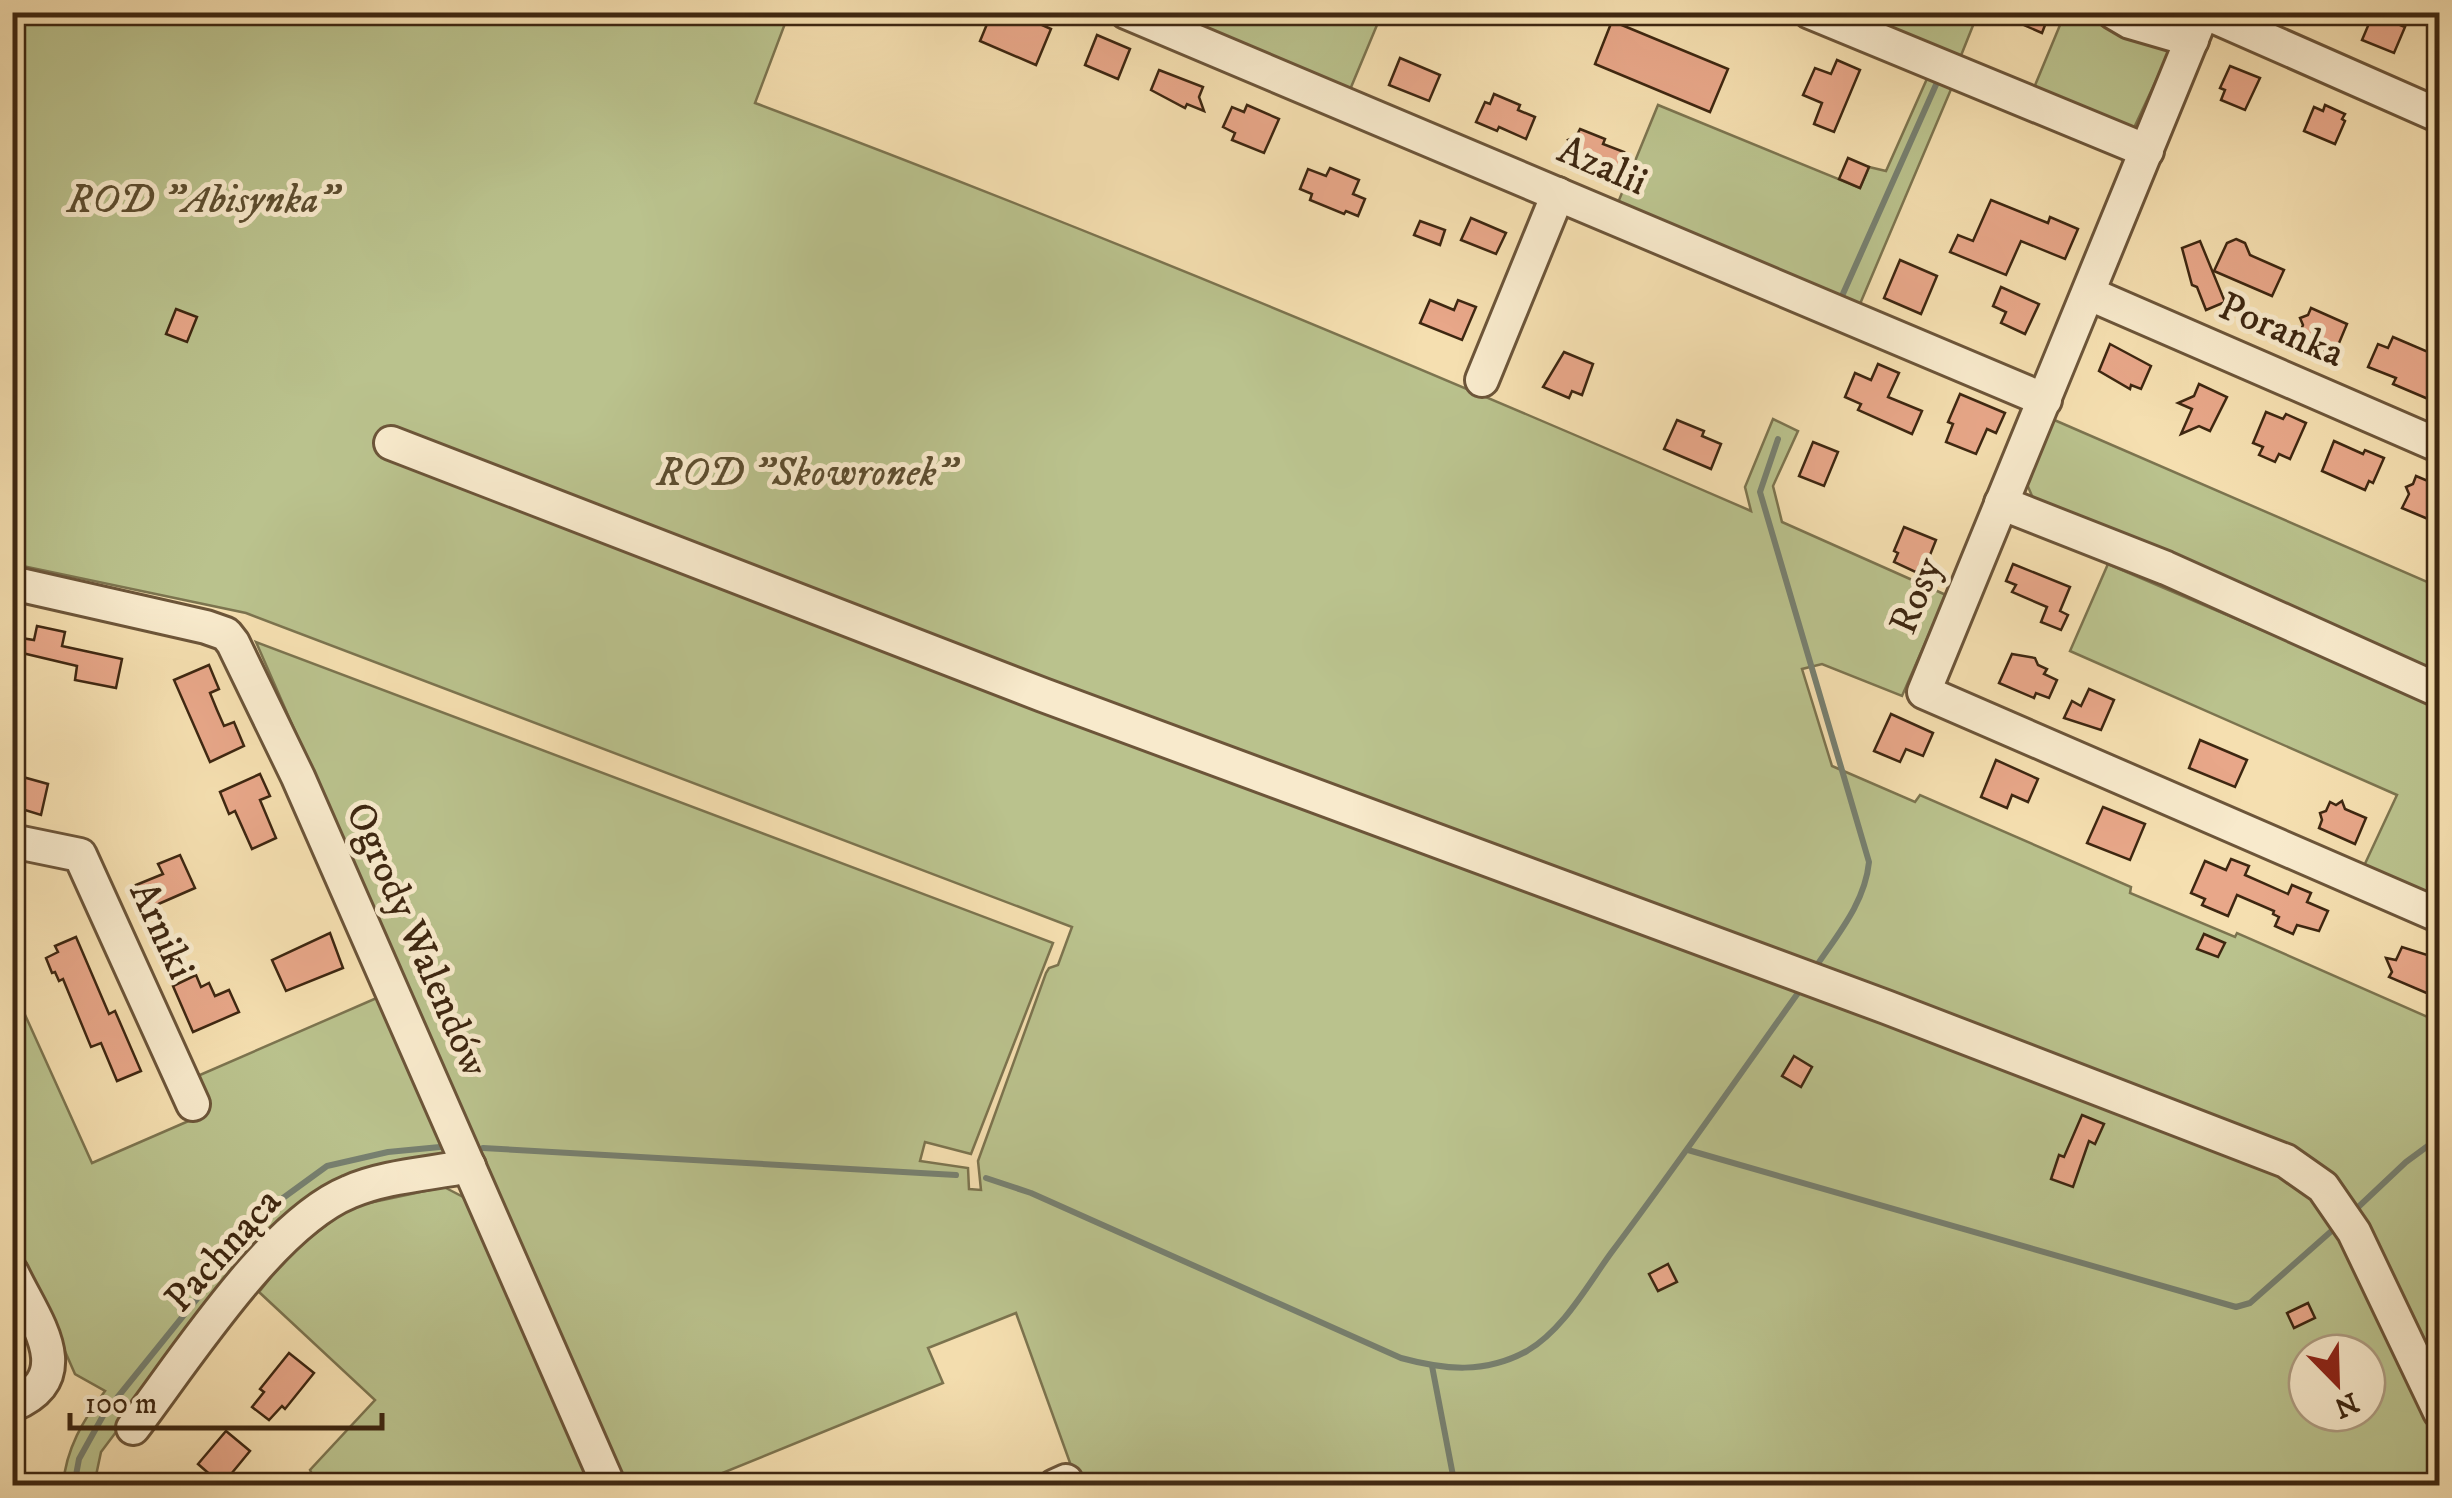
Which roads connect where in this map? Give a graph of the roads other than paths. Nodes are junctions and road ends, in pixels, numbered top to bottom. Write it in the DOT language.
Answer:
graph roads {
  1 [pos="1126,12"];
  2 [pos="1810,12"];
  3 [pos="2113,12"];
  4 [pos="2200,22"];
  5 [pos="2440,116"];
  6 [pos="2147,151"];
  7 [pos="1558,194"];
  8 [pos="2090,294"];
  9 [pos="1482,380"];
  10 [pos="2045,400"];
  11 [pos="391,443"];
  12 [pos="2440,446"];
  13 [pos="2001,503"];
  14 [pos="12,583"];
  15 [pos="2440,690"];
  16 [pos="12,841"];
  17 [pos="2440,916"];
  18 [pos="193,1104"];
  19 [pos="469,1166"];
  20 [pos="12,1272"];
  21 [pos="22,1401"];
  22 [pos="2440,1412"];
  23 [pos="133,1428"];
  24 [pos="609,1486"];
  25 [pos="1054,1486"];
  26 [pos="1067,1486"];
  1 -- 7 [label="street, Azalii"];
  2 -- 6 [label="street"];
  3 -- 4 [label="street"];
  4 -- 5 [label="street"];
  4 -- 6 [label="street, Rosy"];
  6 -- 8 [label="street, Rosy"];
  7 -- 9 [label="street"];
  7 -- 10 [label="street, Azalii"];
  8 -- 10 [label="street, Rosy"];
  8 -- 12 [label="street, Poranka"];
  10 -- 13 [label="street, Rosy"];
  11 -- 22 [label="street"];
  13 -- 15 [label="street"];
  13 -- 17 [label="street, Rosy"];
  14 -- 19 [label="street, Ogrody Walendów"];
  16 -- 18 [label="street, Arniki"];
  19 -- 23 [label="street, Pachnąca"];
  19 -- 24 [label="street, Ogrody Walendów"];
  20 -- 21 [label="street"];
  25 -- 26 [label="street"];
}
